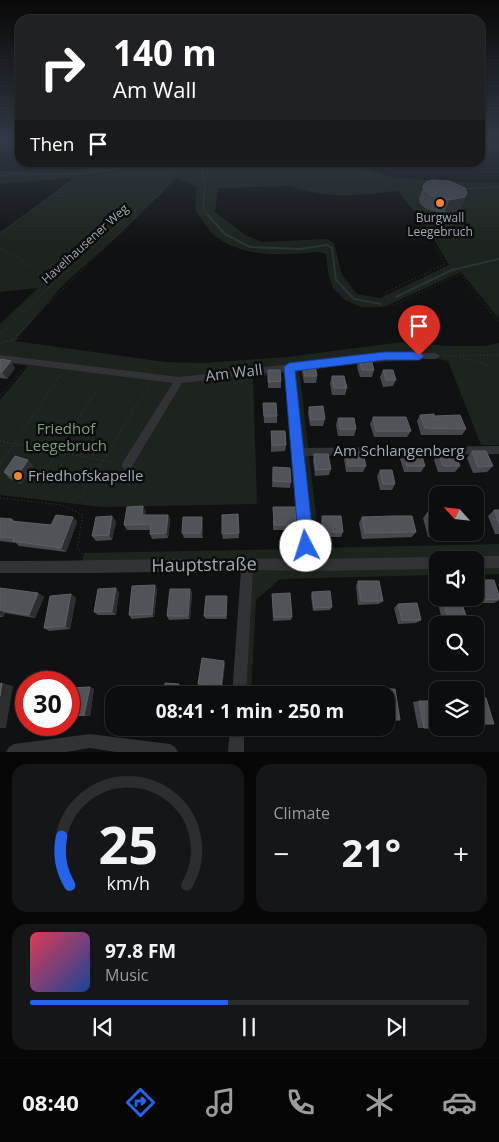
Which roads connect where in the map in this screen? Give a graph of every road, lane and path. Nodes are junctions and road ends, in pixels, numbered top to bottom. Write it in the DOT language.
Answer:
graph roads {
  1 [pos="109,176"];
  2 [pos="166,178"];
  3 [pos="499,184"];
  4 [pos="454,188"];
  5 [pos="462,191"];
  6 [pos="476,208"];
  7 [pos="425,228"];
  8 [pos="0,233"];
  9 [pos="0,249"];
  10 [pos="50,287"];
  11 [pos="499,322"];
  12 [pos="0,334"];
  13 [pos="22,338"];
  14 [pos="11,341"];
  15 [pos="0,343"];
  16 [pos="499,355"];
  17 [pos="436,356"];
  18 [pos="459,356"];
  19 [pos="0,358"];
  20 [pos="29,361"];
  21 [pos="67,366"];
  22 [pos="492,366"];
  23 [pos="289,367"];
  24 [pos="179,380"];
  25 [pos="149,384"];
  26 [pos="96,391"];
  27 [pos="0,396"];
  28 [pos="0,441"];
  29 [pos="15,443"];
  30 [pos="499,450"];
  31 [pos="57,451"];
  32 [pos="298,452"];
  33 [pos="102,460"];
  34 [pos="0,464"];
  35 [pos="127,465"];
  36 [pos="33,490"];
  37 [pos="80,497"];
  38 [pos="0,498"];
  39 [pos="84,554"];
  40 [pos="484,562"];
  41 [pos="499,562"];
  42 [pos="429,563"];
  43 [pos="247,564"];
  44 [pos="308,565"];
  45 [pos="0,567"];
  46 [pos="240,686"];
  47 [pos="237,736"];
  48 [pos="14,752"];
  49 [pos="170,752"];
  50 [pos="236,752"];
  1 -- 8 [label="path"];
  2 -- 10 [label="path, Havelhausener Weg"];
  2 -- 14 [label="path"];
  3 -- 4 [label="path"];
  5 -- 6 [label="path"];
  7 -- 11 [label="path"];
  9 -- 10 [label="path"];
  10 -- 12 [label="path, Havelhausener Weg"];
  13 -- 14 [label="path"];
  14 -- 15 [label="path"];
  16 -- 18 [label="path"];
  17 -- 18 [label="path"];
  17 -- 23 [label="street, Am Wall"];
  18 -- 22 [label="path"];
  19 -- 20 [label="street, Am Wall"];
  20 -- 21 [label="street, Am Wall"];
  20 -- 27 [label="path"];
  21 -- 24 [label="street, Am Wall"];
  21 -- 29 [label="path"];
  23 -- 24 [label="street, Am Wall"];
  23 -- 32 [label="street"];
  24 -- 35 [label="street"];
  25 -- 33 [label="path"];
  26 -- 31 [label="path"];
  28 -- 29 [label="path"];
  29 -- 31 [label="path"];
  29 -- 34 [label="path"];
  30 -- 32 [label="street, Am Schlangenberg"];
  31 -- 33 [label="path"];
  31 -- 36 [label="path"];
  32 -- 44 [label="street"];
  33 -- 35 [label="path"];
  33 -- 37 [label="path"];
  38 -- 39 [label="path"];
  40 -- 41 [label="street"];
  42 -- 44 [label="street, Hauptstraße"];
  43 -- 44 [label="street, Hauptstraße"];
  43 -- 45 [label="street, Hauptstraße"];
  43 -- 46 [label="street"];
  47 -- 50 [label="street"];
  48 -- 49 [label="street"];
}
